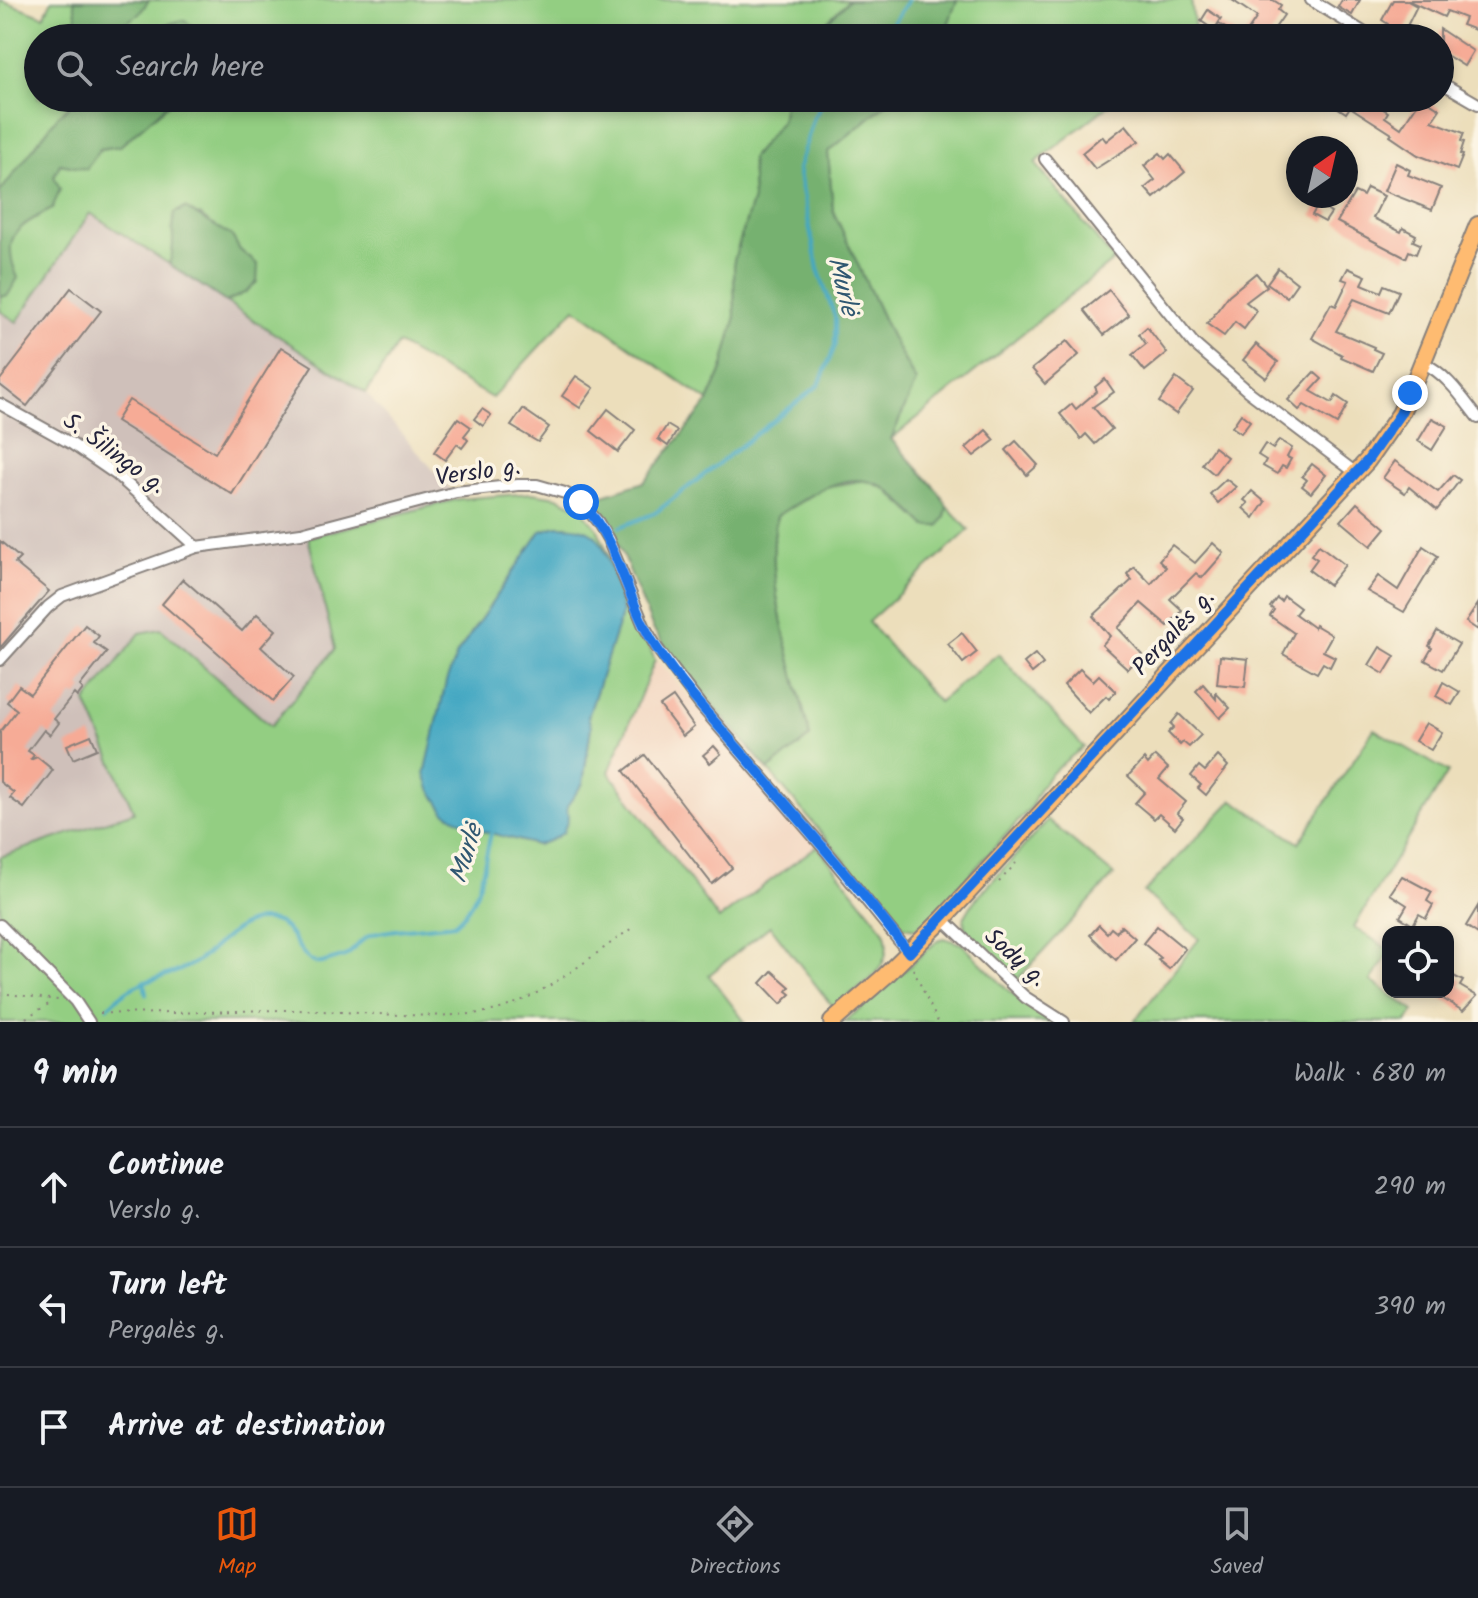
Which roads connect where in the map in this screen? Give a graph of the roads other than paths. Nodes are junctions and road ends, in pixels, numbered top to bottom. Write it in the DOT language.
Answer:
graph roads {
  1 [pos="1311,0"];
  2 [pos="1350,24"];
  3 [pos="1454,90"];
  4 [pos="1478,104"];
  5 [pos="1045,159"];
  6 [pos="1478,225"];
  7 [pos="1423,363"];
  8 [pos="0,404"];
  9 [pos="1478,418"];
  10 [pos="1356,473"];
  11 [pos="197,547"];
  12 [pos="0,660"];
  13 [pos="943,919"];
  14 [pos="0,925"];
  15 [pos="909,953"];
  16 [pos="88,1019"];
  17 [pos="832,1022"];
  18 [pos="1064,1022"];
  1 -- 2 [label="street"];
  3 -- 4 [label="street"];
  5 -- 10 [label="street"];
  6 -- 7 [label="main road, Pergalės g."];
  7 -- 9 [label="street"];
  7 -- 10 [label="main road, Pergalės g."];
  8 -- 11 [label="street, S. Šilingo g."];
  10 -- 13 [label="main road, Pergalės g."];
  11 -- 12 [label="street, Verslo g."];
  11 -- 15 [label="street, Verslo g."];
  13 -- 15 [label="main road, Pergalės g."];
  13 -- 18 [label="street, Sodų g."];
  14 -- 16 [label="street"];
  15 -- 17 [label="main road, Pergalės g."];
}
